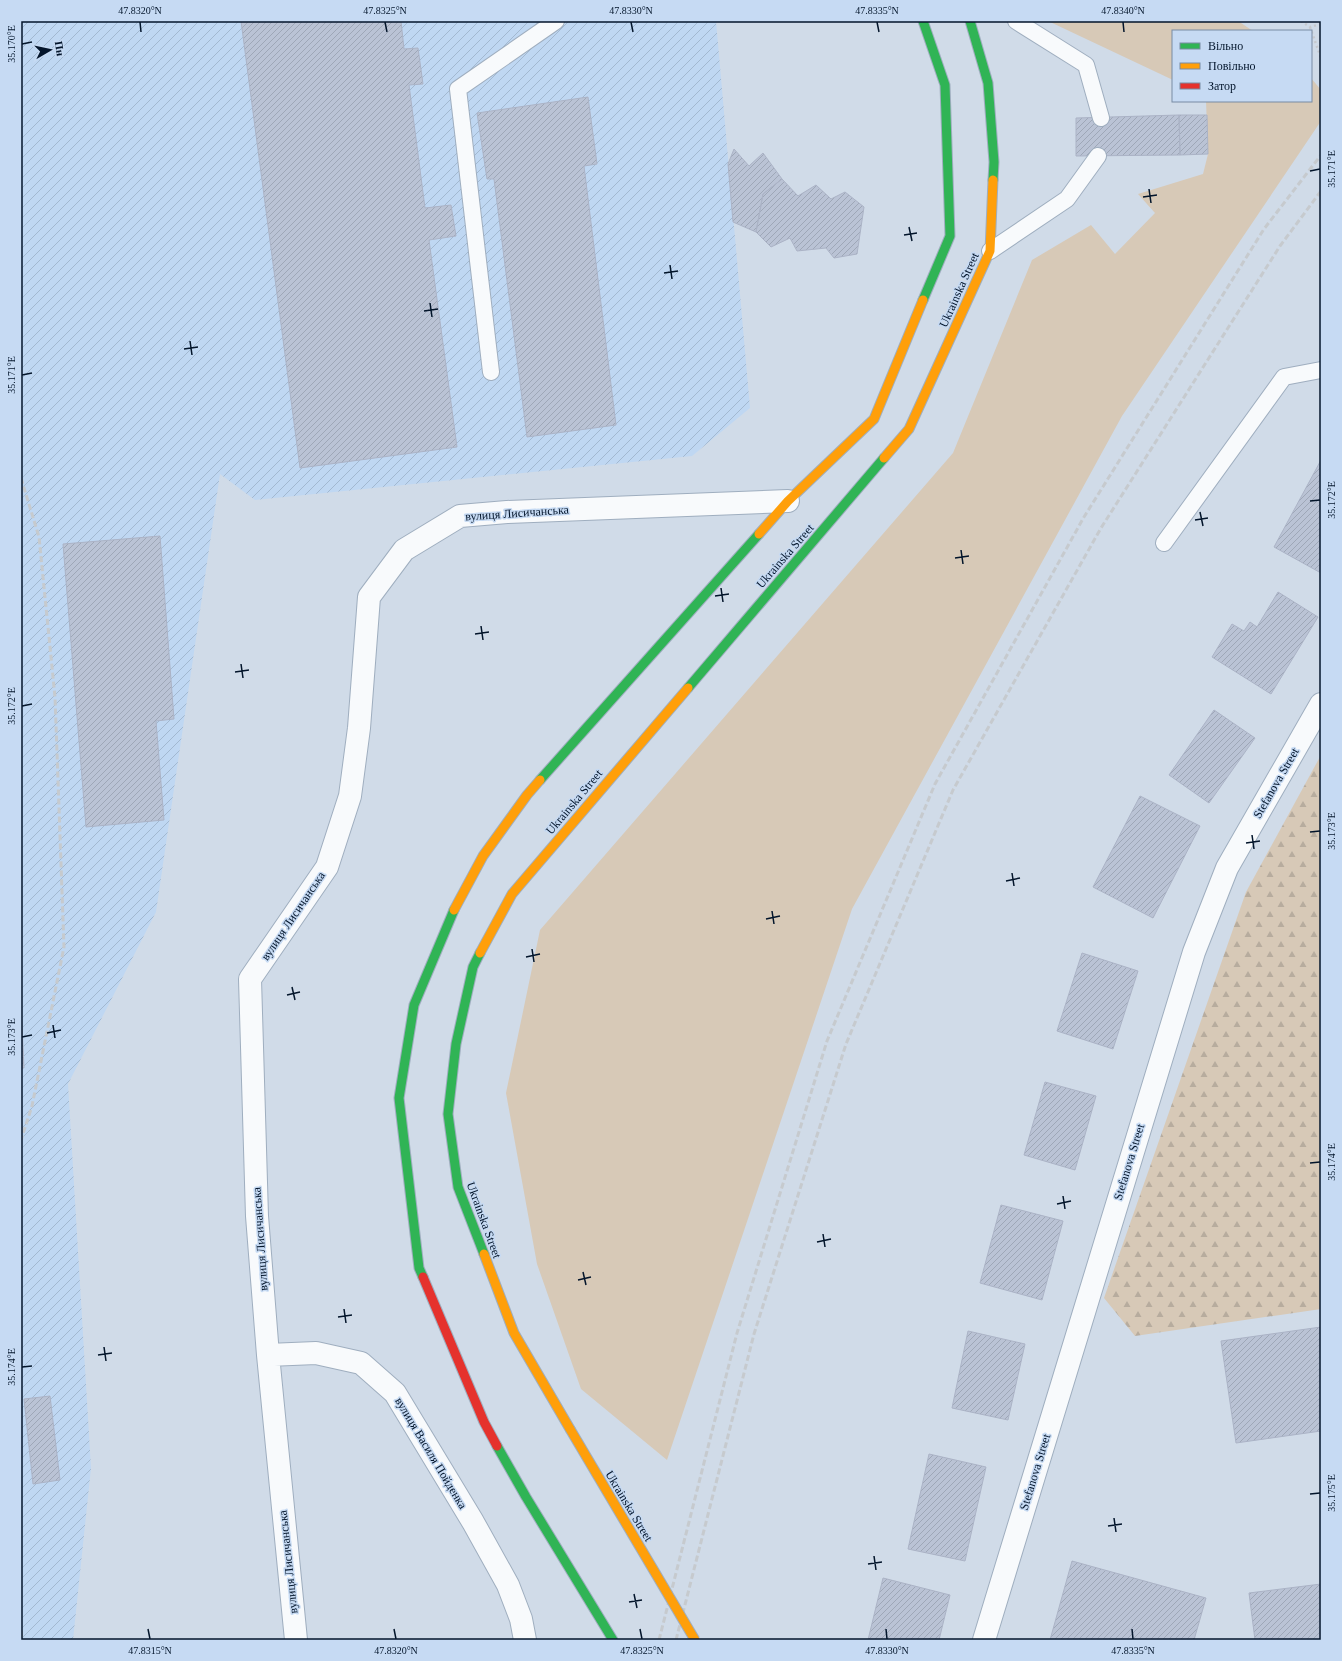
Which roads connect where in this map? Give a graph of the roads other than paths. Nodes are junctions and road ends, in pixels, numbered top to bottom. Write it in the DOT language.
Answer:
graph roads {
  1 [pos="556,21"];
  2 [pos="923,21"];
  3 [pos="970,21"];
  4 [pos="1016,21"];
  5 [pos="1101,118"];
  6 [pos="1098,156"];
  7 [pos="990,251"];
  8 [pos="1321,370"];
  9 [pos="490,372"];
  10 [pos="788,501"];
  11 [pos="1164,543"];
  12 [pos="1321,704"];
  13 [pos="268,1355"];
  14 [pos="296,1640"];
  15 [pos="525,1640"];
  16 [pos="613,1640"];
  17 [pos="695,1640"];
  18 [pos="984,1640"];
  1 -- 9 [label="lane"];
  2 -- 10 [label="main road"];
  3 -- 7 [label="main road, Ukrainska Street"];
  4 -- 5 [label="lane"];
  6 -- 7 [label="lane"];
  7 -- 17 [label="main road, Ukrainska Street, bridge"];
  8 -- 11 [label="lane"];
  10 -- 13 [label="street, вулиця Лисичанська"];
  10 -- 16 [label="main road"];
  12 -- 18 [label="street, Stefanova Street"];
  13 -- 14 [label="street, вулиця Лисичанська"];
  13 -- 15 [label="street, вулиця Василя Пойденка"];
}
